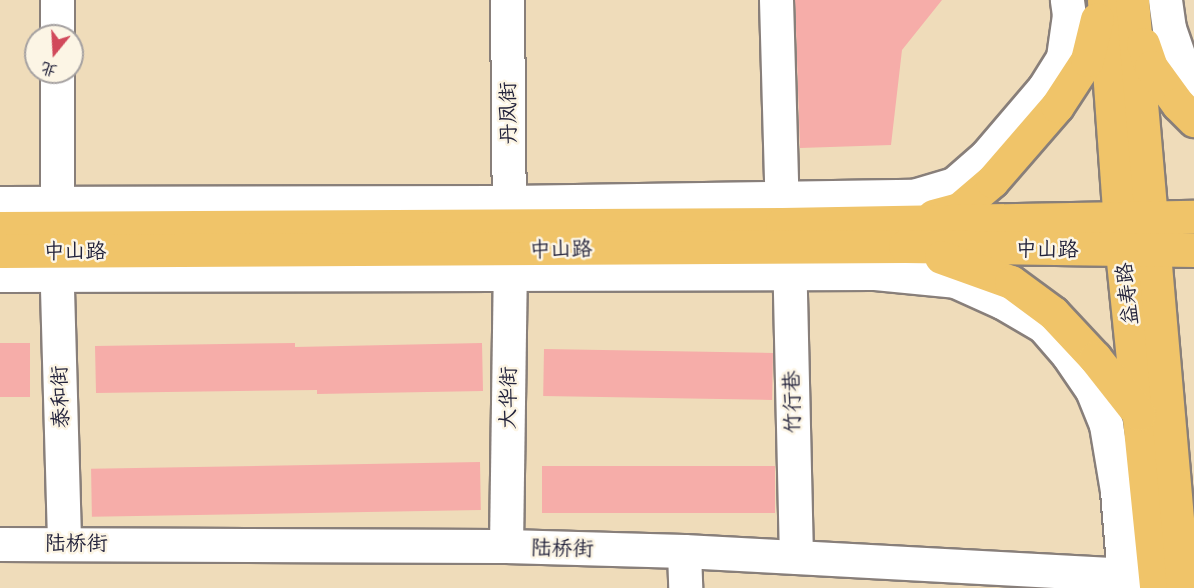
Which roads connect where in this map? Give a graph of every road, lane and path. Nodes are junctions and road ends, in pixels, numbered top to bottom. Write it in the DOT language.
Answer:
graph roads {
  1 [pos="57,0"];
  2 [pos="507,0"];
  3 [pos="776,0"];
  4 [pos="1067,0"];
  5 [pos="1102,0"];
  6 [pos="1165,0"];
  7 [pos="1133,7"];
  8 [pos="57,24"];
  9 [pos="1194,83"];
  10 [pos="57,84"];
  11 [pos="1194,120"];
  12 [pos="0,203"];
  13 [pos="1120,216"];
  14 [pos="1152,217"];
  15 [pos="1194,217"];
  16 [pos="0,228"];
  17 [pos="911,234"];
  18 [pos="785,236"];
  19 [pos="509,237"];
  20 [pos="57,239"];
  21 [pos="1154,250"];
  22 [pos="1194,250"];
  23 [pos="1122,251"];
  24 [pos="0,252"];
  25 [pos="0,275"];
  26 [pos="1194,410"];
  27 [pos="1139,414"];
  28 [pos="1173,465"];
  29 [pos="64,542"];
  30 [pos="0,544"];
  31 [pos="506,546"];
  32 [pos="684,551"];
  33 [pos="796,557"];
  34 [pos="1125,581"];
  35 [pos="686,588"];
  36 [pos="1156,588"];
  37 [pos="1183,588"];
  1 -- 8 [label="street"];
  2 -- 19 [label="street, 丹凤街"];
  3 -- 18 [label="street, 竹行巷"];
  4 -- 18 [label="street"];
  5 -- 13 [label="main road, 益寿路"];
  5 -- 17 [label="main road"];
  6 -- 9 [label="street"];
  7 -- 11 [label="main road"];
  7 -- 14 [label="main road, 益寿路"];
  10 -- 20 [label="street, 泰和街"];
  12 -- 20 [label="street"];
  13 -- 14 [label="main road, 中山路"];
  13 -- 17 [label="main road, 中山路"];
  13 -- 23 [label="main road, 益寿路"];
  14 -- 15 [label="main road, 中山路"];
  14 -- 21 [label="main road, 益寿路"];
  16 -- 20 [label="main road, 中山路"];
  17 -- 18 [label="main road, 中山路"];
  17 -- 23 [label="main road, 中山路"];
  17 -- 27 [label="main road"];
  18 -- 19 [label="main road, 中山路"];
  18 -- 19 [label="street"];
  18 -- 33 [label="street, 竹行巷"];
  18 -- 34 [label="street"];
  19 -- 20 [label="main road, 中山路"];
  19 -- 20 [label="street"];
  19 -- 31 [label="street, 大华街"];
  20 -- 24 [label="main road, 中山路"];
  20 -- 25 [label="street"];
  20 -- 29 [label="street, 泰和街"];
  21 -- 22 [label="main road, 中山路"];
  21 -- 23 [label="main road, 中山路"];
  21 -- 28 [label="main road, 益寿路"];
  23 -- 27 [label="main road, 益寿路"];
  26 -- 28 [label="main road"];
  27 -- 36 [label="main road, 益寿路"];
  28 -- 37 [label="main road, 益寿路"];
  29 -- 30 [label="street, 陆桥街"];
  29 -- 31 [label="street, 陆桥街"];
  31 -- 32 [label="street, 陆桥街"];
  32 -- 33 [label="street, 陆桥街"];
  32 -- 35 [label="street"];
  33 -- 34 [label="street, 陆桥街"];
}
